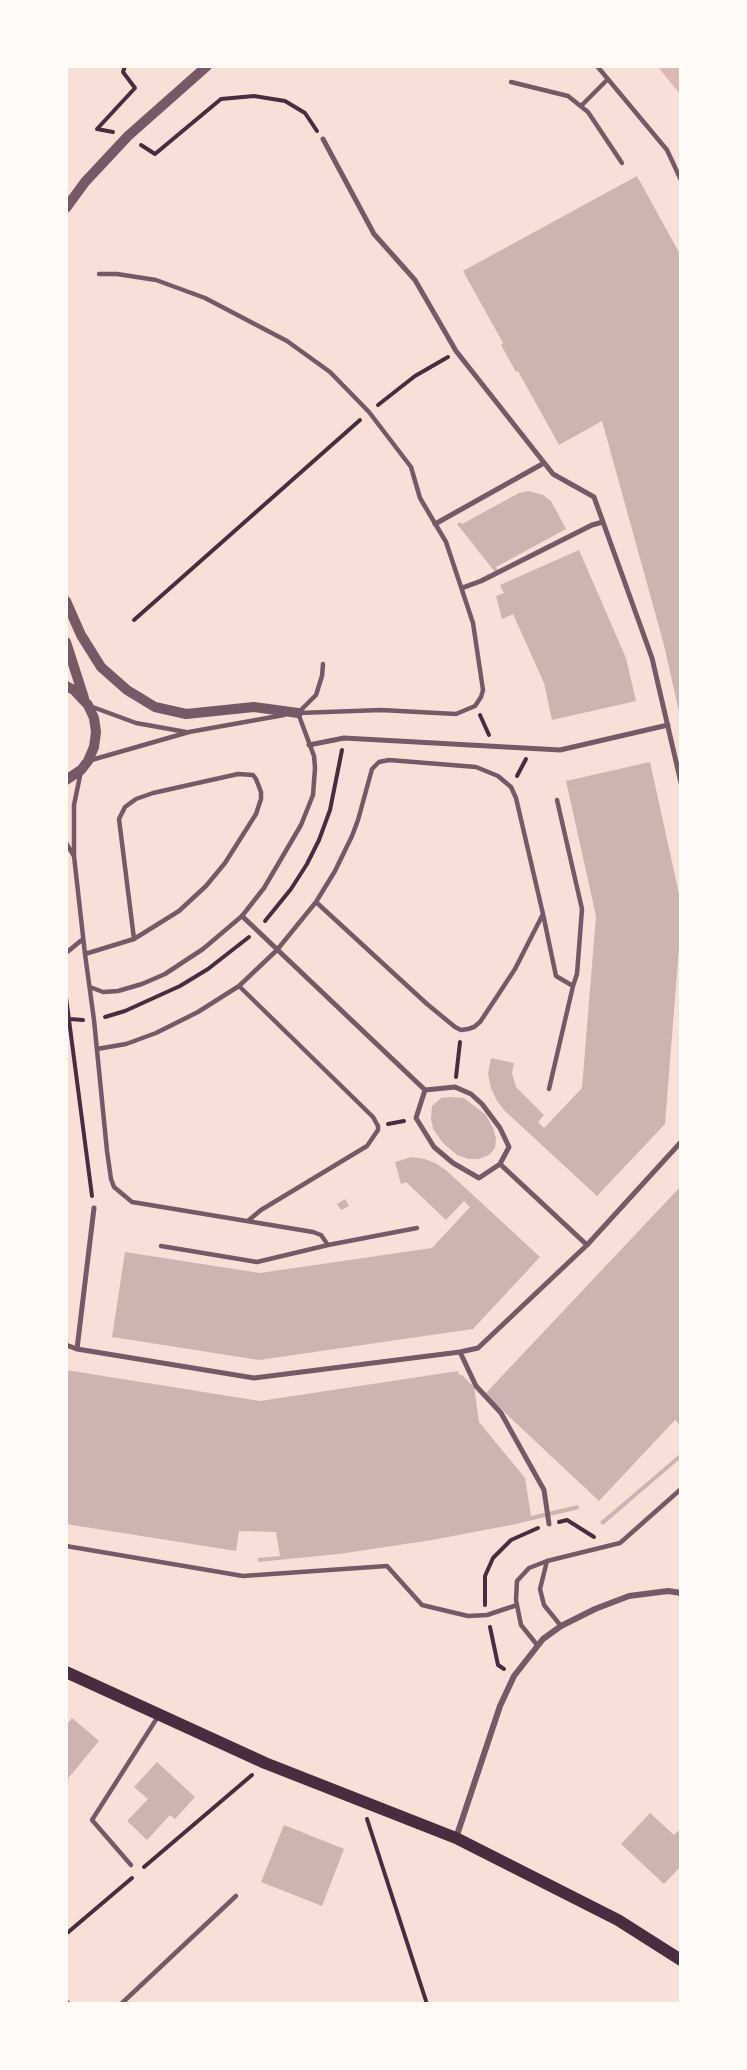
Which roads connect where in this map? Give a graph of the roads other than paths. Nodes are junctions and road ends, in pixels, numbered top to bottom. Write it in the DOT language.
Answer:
graph roads {
  1 [pos="207,66"];
  2 [pos="597,66"];
  3 [pos="608,79"];
  4 [pos="511,82"];
  5 [pos="581,106"];
  6 [pos="323,139"];
  7 [pos="622,163"];
  8 [pos="681,180"];
  9 [pos="66,208"];
  10 [pos="99,274"];
  11 [pos="544,463"];
  12 [pos="603,522"];
  13 [pos="435,524"];
  14 [pos="462,588"];
  15 [pos="66,601"];
  16 [pos="66,642"];
  17 [pos="323,664"];
  18 [pos="66,686"];
  19 [pos="86,703"];
  20 [pos="298,713"];
  21 [pos="668,725"];
  22 [pos="189,732"];
  23 [pos="309,745"];
  24 [pos="84,765"];
  25 [pos="66,780"];
  26 [pos="681,783"];
  27 [pos="556,800"];
  28 [pos="66,843"];
  29 [pos="74,856"];
  30 [pos="316,902"];
  31 [pos="543,914"];
  32 [pos="242,916"];
  33 [pos="83,939"];
  34 [pos="134,939"];
  35 [pos="277,950"];
  36 [pos="66,953"];
  37 [pos="85,954"];
  38 [pos="239,986"];
  39 [pos="573,986"];
  40 [pos="90,987"];
  41 [pos="97,1050"];
  42 [pos="549,1089"];
  43 [pos="425,1090"];
  44 [pos="681,1142"];
  45 [pos="500,1164"];
  46 [pos="94,1208"];
  47 [pos="249,1220"];
  48 [pos="417,1228"];
  49 [pos="328,1245"];
  50 [pos="587,1245"];
  51 [pos="161,1246"];
  52 [pos="66,1345"];
  53 [pos="77,1349"];
  54 [pos="460,1352"];
  55 [pos="681,1489"];
  56 [pos="549,1524"];
  57 [pos="66,1546"];
  58 [pos="548,1561"];
  59 [pos="681,1593"];
  60 [pos="517,1605"];
  61 [pos="561,1626"];
  62 [pos="538,1646"];
  63 [pos="66,1672"];
  64 [pos="159,1715"];
  65 [pos="456,1838"];
  66 [pos="131,1865"];
  67 [pos="236,1896"];
  68 [pos="681,1960"];
  69 [pos="121,2004"];
  1 -- 9 [label="street"];
  2 -- 3 [label="lane"];
  3 -- 5 [label="lane"];
  3 -- 8 [label="lane"];
  4 -- 5 [label="lane"];
  5 -- 7 [label="lane"];
  6 -- 11 [label="street"];
  10 -- 13 [label="lane"];
  11 -- 12 [label="street"];
  11 -- 13 [label="street"];
  12 -- 14 [label="street"];
  12 -- 21 [label="street"];
  13 -- 14 [label="lane"];
  14 -- 20 [label="lane"];
  15 -- 20 [label="street"];
  16 -- 19 [label="street"];
  17 -- 20 [label="lane"];
  18 -- 19 [label="street"];
  19 -- 22 [label="lane"];
  19 -- 24 [label="street"];
  20 -- 22 [label="lane"];
  20 -- 23 [label="lane"];
  21 -- 23 [label="street"];
  21 -- 26 [label="street"];
  22 -- 24 [label="lane"];
  23 -- 32 [label="lane"];
  24 -- 25 [label="street"];
  24 -- 29 [label="lane"];
  27 -- 39 [label="lane"];
  28 -- 29 [label="lane"];
  29 -- 33 [label="lane"];
  30 -- 31 [label="lane"];
  30 -- 31 [label="lane"];
  30 -- 35 [label="lane"];
  31 -- 39 [label="lane"];
  32 -- 35 [label="street"];
  32 -- 40 [label="lane"];
  33 -- 36 [label="lane"];
  33 -- 37 [label="lane"];
  34 -- 34 [label="lane"];
  34 -- 37 [label="lane"];
  35 -- 38 [label="lane"];
  35 -- 43 [label="street"];
  37 -- 40 [label="lane"];
  38 -- 41 [label="lane"];
  38 -- 47 [label="lane"];
  39 -- 42 [label="lane"];
  40 -- 41 [label="lane"];
  41 -- 47 [label="lane"];
  43 -- 45 [label="street"];
  43 -- 45 [label="street"];
  44 -- 50 [label="street"];
  45 -- 50 [label="street"];
  46 -- 53 [label="street"];
  47 -- 49 [label="lane"];
  48 -- 49 [label="lane"];
  49 -- 51 [label="lane"];
  50 -- 54 [label="street"];
  52 -- 53 [label="street"];
  53 -- 54 [label="street"];
  54 -- 56 [label="street"];
  55 -- 58 [label="lane"];
  57 -- 60 [label="lane"];
  58 -- 60 [label="lane"];
  58 -- 61 [label="lane"];
  59 -- 61 [label="street"];
  60 -- 62 [label="lane"];
  61 -- 62 [label="street"];
  62 -- 65 [label="street"];
  63 -- 64 [label="main road"];
  64 -- 65 [label="main road"];
  64 -- 66 [label="lane"];
  65 -- 68 [label="main road"];
  67 -- 69 [label="lane"];
}
